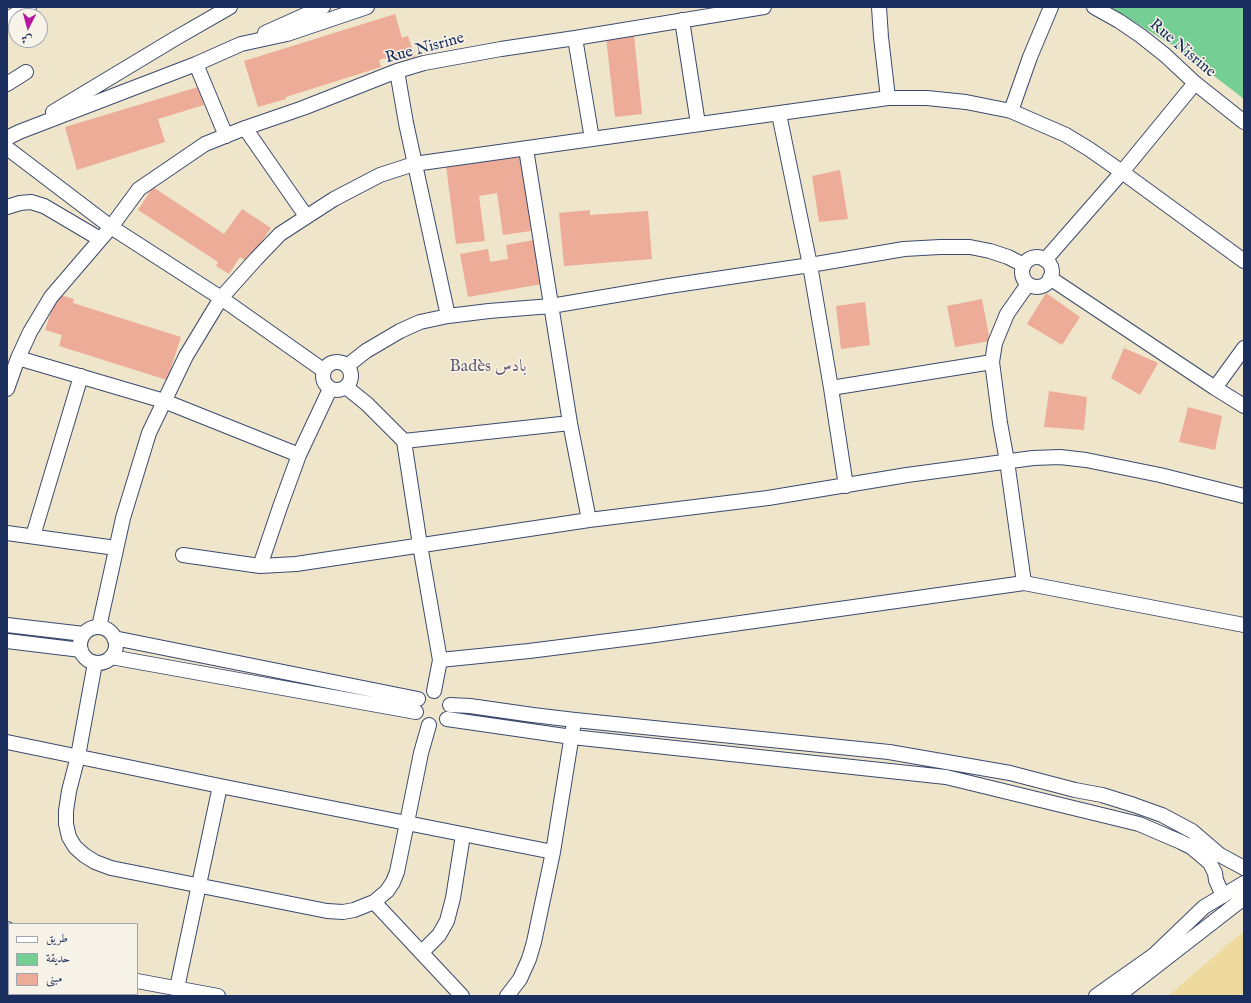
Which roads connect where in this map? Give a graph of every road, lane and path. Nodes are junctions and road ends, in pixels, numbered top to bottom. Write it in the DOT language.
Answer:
graph roads {
  1 [pos="29,7"];
  2 [pos="230,7"];
  3 [pos="323,7"];
  4 [pos="367,7"];
  5 [pos="764,7"];
  6 [pos="879,7"];
  7 [pos="1051,7"];
  8 [pos="1094,7"];
  9 [pos="735,9"];
  10 [pos="7,19"];
  11 [pos="682,20"];
  12 [pos="576,38"];
  13 [pos="241,44"];
  14 [pos="196,64"];
  15 [pos="398,71"];
  16 [pos="26,72"];
  17 [pos="1196,83"];
  18 [pos="7,84"];
  19 [pos="888,98"];
  20 [pos="1012,111"];
  21 [pos="779,114"];
  22 [pos="1244,122"];
  23 [pos="698,124"];
  24 [pos="245,128"];
  25 [pos="13,135"];
  26 [pos="226,136"];
  27 [pos="592,139"];
  28 [pos="7,148"];
  29 [pos="526,149"];
  30 [pos="414,164"];
  31 [pos="1122,172"];
  32 [pos="7,207"];
  33 [pos="306,216"];
  34 [pos="111,227"];
  35 [pos="100,240"];
  36 [pos="1045,260"];
  37 [pos="1244,261"];
  38 [pos="810,265"];
  39 [pos="1024,265"];
  40 [pos="1050,278"];
  41 [pos="1028,284"];
  42 [pos="221,298"];
  43 [pos="551,306"];
  44 [pos="448,316"];
  45 [pos="1244,348"];
  46 [pos="18,358"];
  47 [pos="992,362"];
  48 [pos="347,366"];
  49 [pos="323,370"];
  50 [pos="81,376"];
  51 [pos="346,387"];
  52 [pos="831,388"];
  53 [pos="1215,388"];
  54 [pos="330,389"];
  55 [pos="7,390"];
  56 [pos="164,401"];
  57 [pos="1244,406"];
  58 [pos="570,423"];
  59 [pos="404,441"];
  60 [pos="299,455"];
  61 [pos="1007,461"];
  62 [pos="846,486"];
  63 [pos="1244,496"];
  64 [pos="589,520"];
  65 [pos="7,533"];
  66 [pos="33,536"];
  67 [pos="420,545"];
  68 [pos="116,548"];
  69 [pos="183,555"];
  70 [pos="260,566"];
  71 [pos="1024,583"];
  72 [pos="7,625"];
  73 [pos="1244,625"];
  74 [pos="99,628"];
  75 [pos="84,634"];
  76 [pos="114,638"];
  77 [pos="7,641"];
  78 [pos="80,650"];
  79 [pos="111,657"];
  80 [pos="440,660"];
  81 [pos="95,663"];
  82 [pos="242,664"];
  83 [pos="239,680"];
  84 [pos="434,691"];
  85 [pos="417,705"];
  86 [pos="450,705"];
  87 [pos="447,719"];
  88 [pos="575,720"];
  89 [pos="429,725"];
  90 [pos="572,737"];
  91 [pos="7,742"];
  92 [pos="78,756"];
  93 [pos="220,786"];
  94 [pos="406,823"];
  95 [pos="463,835"];
  96 [pos="553,852"];
  97 [pos="1244,868"];
  98 [pos="1244,883"];
  99 [pos="198,886"];
  100 [pos="1223,896"];
  101 [pos="1244,898"];
  102 [pos="374,902"];
  103 [pos="422,952"];
  104 [pos="138,981"];
  105 [pos="177,988"];
  106 [pos="218,996"];
  107 [pos="462,996"];
  108 [pos="507,996"];
  109 [pos="1096,996"];
  110 [pos="1117,996"];
  1 -- 10 [label="street"];
  2 -- 25 [label="street"];
  3 -- 13 [label="street"];
  4 -- 13 [label="street"];
  5 -- 9 [label="street, Rue Nisrine"];
  6 -- 19 [label="street"];
  7 -- 20 [label="street"];
  8 -- 17 [label="street, Rue Nisrine"];
  9 -- 11 [label="street, Rue Nisrine"];
  11 -- 12 [label="street, Rue Nisrine"];
  11 -- 23 [label="street"];
  12 -- 15 [label="street, Rue Nisrine"];
  12 -- 27 [label="street"];
  13 -- 14 [label="street"];
  14 -- 25 [label="street"];
  14 -- 26 [label="street"];
  15 -- 24 [label="street, Rue Nisrine"];
  15 -- 30 [label="street"];
  16 -- 18 [label="street"];
  17 -- 22 [label="street, Rue Nisrine"];
  17 -- 31 [label="street"];
  19 -- 20 [label="street"];
  19 -- 21 [label="street"];
  20 -- 31 [label="street"];
  21 -- 23 [label="street"];
  21 -- 38 [label="street"];
  23 -- 27 [label="street"];
  24 -- 26 [label="street, Rue Nisrine"];
  24 -- 33 [label="street"];
  26 -- 34 [label="street, Rue Nisrine"];
  27 -- 29 [label="street"];
  28 -- 34 [label="street"];
  29 -- 30 [label="street"];
  29 -- 43 [label="street"];
  30 -- 33 [label="street"];
  30 -- 44 [label="street"];
  31 -- 36 [label="street"];
  31 -- 37 [label="street"];
  32 -- 35 [label="street"];
  33 -- 42 [label="street"];
  34 -- 35 [label="street, Rue Nisrine"];
  34 -- 42 [label="street"];
  35 -- 46 [label="street, Rue Nisrine"];
  36 -- 39 [label="street"];
  36 -- 40 [label="street"];
  38 -- 39 [label="street"];
  38 -- 43 [label="street"];
  38 -- 52 [label="street"];
  39 -- 41 [label="street"];
  40 -- 41 [label="street"];
  40 -- 53 [label="street"];
  41 -- 47 [label="street"];
  42 -- 49 [label="street"];
  42 -- 56 [label="street"];
  43 -- 44 [label="street"];
  43 -- 58 [label="street"];
  44 -- 48 [label="street"];
  45 -- 53 [label="street"];
  46 -- 50 [label="street"];
  46 -- 55 [label="street, Rue Nisrine"];
  47 -- 52 [label="street"];
  47 -- 61 [label="street"];
  48 -- 49 [label="street"];
  48 -- 51 [label="street"];
  49 -- 54 [label="street"];
  50 -- 56 [label="street"];
  50 -- 66 [label="street"];
  51 -- 54 [label="street"];
  51 -- 59 [label="street"];
  52 -- 62 [label="street"];
  53 -- 57 [label="street"];
  54 -- 60 [label="street"];
  56 -- 60 [label="street"];
  56 -- 68 [label="street"];
  58 -- 59 [label="street"];
  58 -- 64 [label="street"];
  59 -- 67 [label="street"];
  60 -- 70 [label="street"];
  61 -- 62 [label="street"];
  61 -- 63 [label="street"];
  61 -- 71 [label="street"];
  62 -- 64 [label="street"];
  64 -- 67 [label="street"];
  65 -- 66 [label="street"];
  66 -- 68 [label="street"];
  67 -- 70 [label="street"];
  67 -- 80 [label="street"];
  68 -- 74 [label="street"];
  69 -- 70 [label="street"];
  71 -- 73 [label="street"];
  71 -- 80 [label="street"];
  72 -- 75 [label="street"];
  74 -- 75 [label="street"];
  74 -- 76 [label="street"];
  75 -- 78 [label="street"];
  76 -- 79 [label="street"];
  76 -- 82 [label="street"];
  77 -- 78 [label="street"];
  78 -- 81 [label="street"];
  79 -- 81 [label="street"];
  79 -- 83 [label="street"];
  80 -- 84 [label="street"];
  81 -- 92 [label="street"];
  82 -- 83 [label="street"];
  82 -- 85 [label="street"];
  83 -- 85 [label="street"];
  84 -- 85 [label="street"];
  84 -- 86 [label="street"];
  85 -- 89 [label="street"];
  86 -- 87 [label="street"];
  86 -- 88 [label="street"];
  87 -- 89 [label="street"];
  87 -- 90 [label="street"];
  88 -- 90 [label="street"];
  88 -- 97 [label="street"];
  89 -- 94 [label="street"];
  90 -- 96 [label="street"];
  90 -- 100 [label="street"];
  91 -- 92 [label="street"];
  92 -- 93 [label="street"];
  92 -- 99 [label="street"];
  93 -- 94 [label="street"];
  93 -- 99 [label="street"];
  94 -- 95 [label="street"];
  94 -- 102 [label="street"];
  95 -- 96 [label="street"];
  95 -- 103 [label="street"];
  96 -- 108 [label="street"];
  98 -- 100 [label="street"];
  99 -- 102 [label="street"];
  99 -- 105 [label="street"];
  100 -- 109 [label="street"];
  101 -- 110 [label="street"];
  102 -- 103 [label="street"];
  103 -- 107 [label="street"];
  104 -- 105 [label="street"];
  105 -- 106 [label="street"];
}
